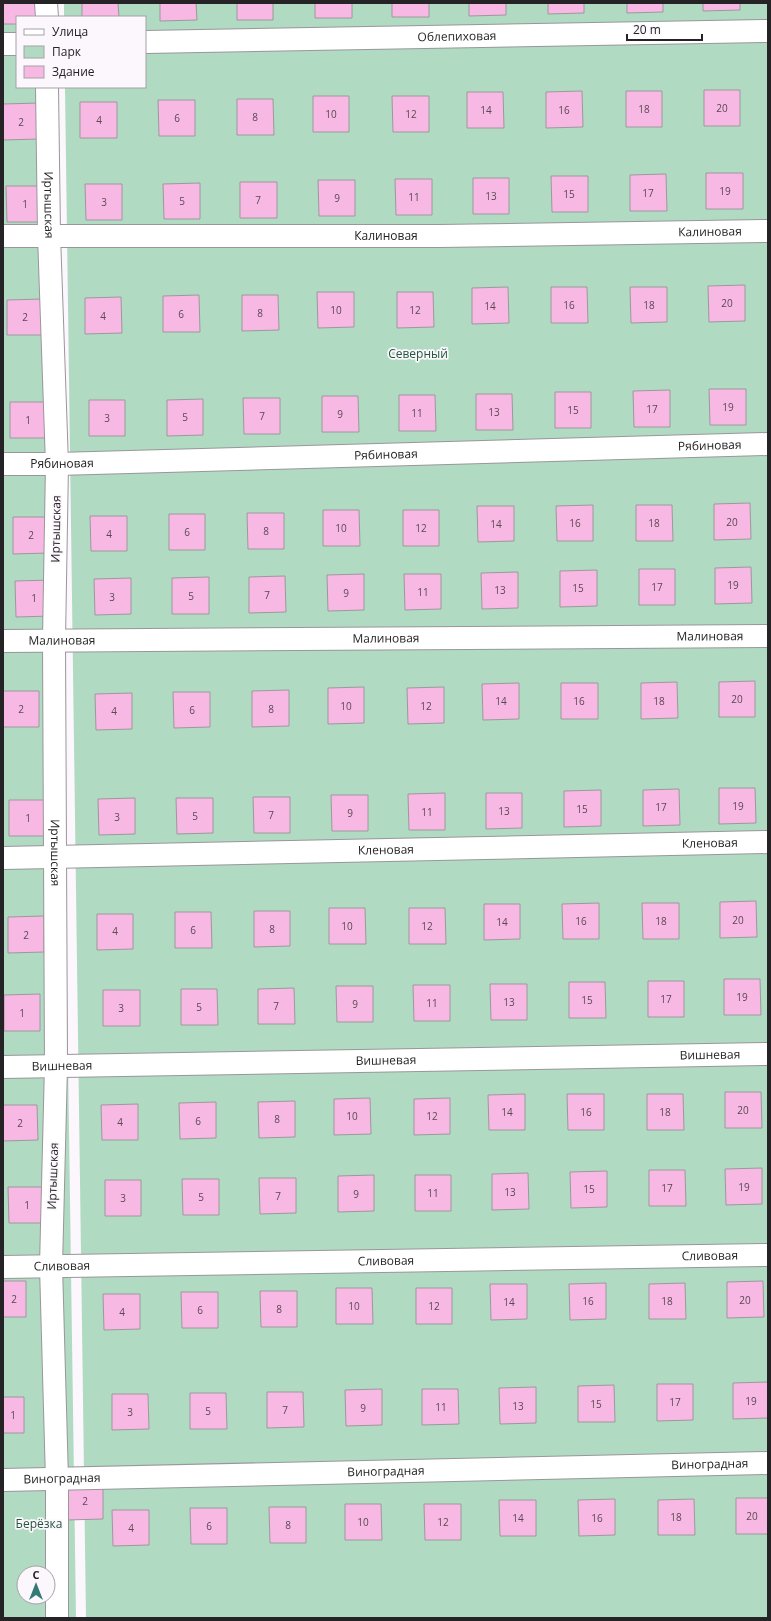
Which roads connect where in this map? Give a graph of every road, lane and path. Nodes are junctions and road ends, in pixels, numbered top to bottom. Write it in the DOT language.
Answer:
graph roads {
  1 [pos="46,3"];
  2 [pos="47,16"];
  3 [pos="768,31"];
  4 [pos="146,42"];
  5 [pos="3,44"];
  6 [pos="16,44"];
  7 [pos="47,88"];
  8 [pos="768,231"];
  9 [pos="49,235"];
  10 [pos="3,236"];
  11 [pos="768,444"];
  12 [pos="3,464"];
  13 [pos="57,464"];
  14 [pos="768,636"];
  15 [pos="54,640"];
  16 [pos="3,641"];
  17 [pos="768,842"];
  18 [pos="54,857"];
  19 [pos="3,858"];
  20 [pos="768,1054"];
  21 [pos="56,1066"];
  22 [pos="3,1067"];
  23 [pos="768,1255"];
  24 [pos="51,1266"];
  25 [pos="3,1267"];
  26 [pos="768,1464"];
  27 [pos="3,1480"];
  28 [pos="57,1480"];
  29 [pos="57,1618"];
  1 -- 2 [label="street"];
  3 -- 4 [label="street, Облепиховая"];
  5 -- 6 [label="street"];
  7 -- 9 [label="street, Иртышская"];
  8 -- 9 [label="street, Калиновая"];
  9 -- 10 [label="street, Калиновая"];
  9 -- 13 [label="street, Иртышская"];
  11 -- 13 [label="street, Рябиновая"];
  12 -- 13 [label="street, Рябиновая"];
  13 -- 15 [label="street, Иртышская"];
  14 -- 15 [label="street, Малиновая"];
  15 -- 16 [label="street, Малиновая"];
  15 -- 18 [label="street, Иртышская"];
  17 -- 18 [label="street, Кленовая"];
  18 -- 19 [label="street, Кленовая"];
  18 -- 21 [label="street, Иртышская"];
  20 -- 21 [label="street, Вишневая"];
  21 -- 22 [label="street, Вишневая"];
  21 -- 24 [label="street, Иртышская"];
  23 -- 24 [label="street, Сливовая"];
  24 -- 25 [label="street, Сливовая"];
  24 -- 28 [label="street, Иртышская"];
  26 -- 28 [label="street, Виноградная"];
  27 -- 28 [label="street, Виноградная"];
  28 -- 29 [label="street, Иртышская"];
}
